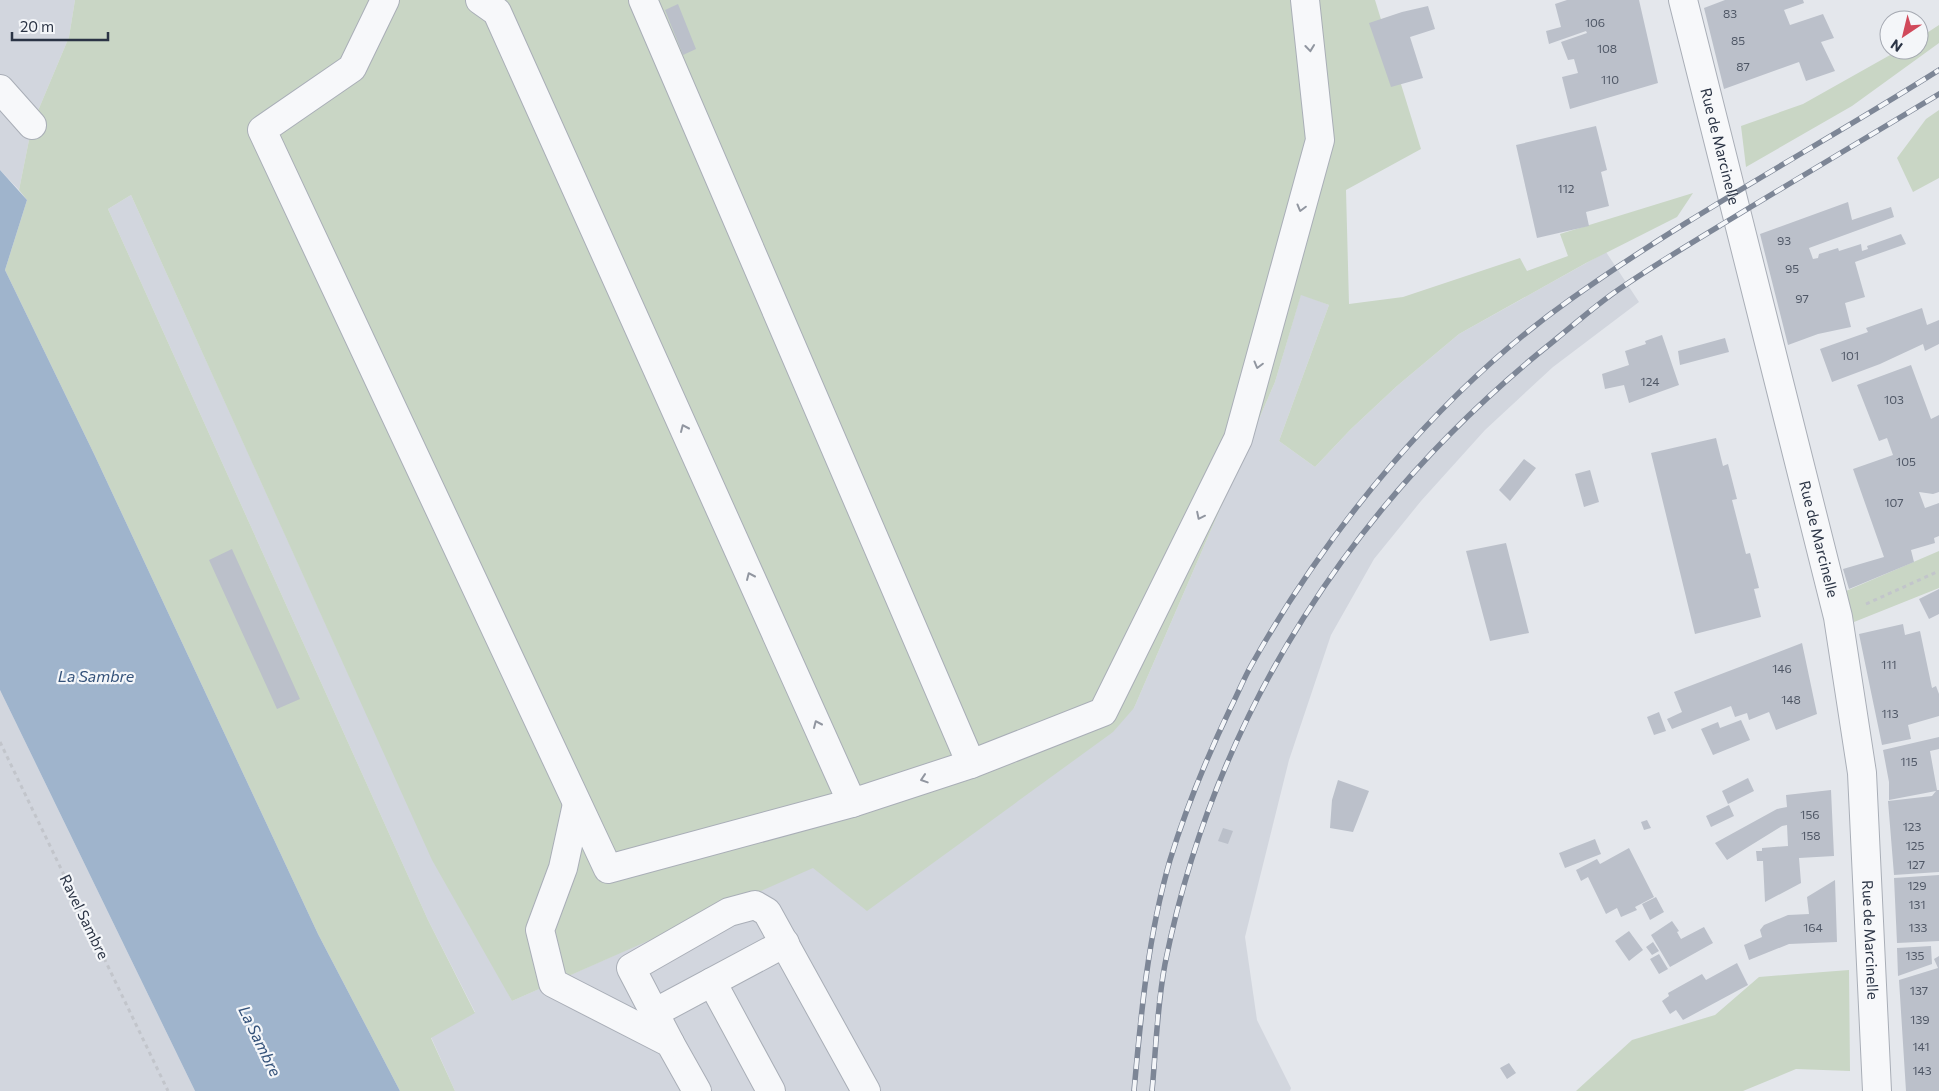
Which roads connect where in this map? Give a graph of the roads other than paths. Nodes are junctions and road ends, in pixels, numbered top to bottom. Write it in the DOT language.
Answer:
graph roads {
  1 [pos="385,0"];
  2 [pos="480,0"];
  3 [pos="643,0"];
  4 [pos="1305,0"];
  5 [pos="1683,0"];
  6 [pos="0,89"];
  7 [pos="32,125"];
  8 [pos="970,764"];
  9 [pos="852,803"];
  10 [pos="577,804"];
  11 [pos="785,943"];
  12 [pos="712,982"];
  13 [pos="654,1013"];
  14 [pos="670,1044"];
  15 [pos="697,1091"];
  16 [pos="771,1091"];
  17 [pos="866,1091"];
  18 [pos="1877,1091"];
  1 -- 10 [label="street"];
  9 -- 2 [label="street, one-way"];
  3 -- 8 [label="street"];
  4 -- 8 [label="street, one-way"];
  5 -- 18 [label="street, Rue de Marcinelle"];
  6 -- 7 [label="street"];
  8 -- 9 [label="street, one-way"];
  9 -- 10 [label="street"];
  10 -- 14 [label="street"];
  11 -- 12 [label="street"];
  11 -- 13 [label="street"];
  11 -- 17 [label="street"];
  12 -- 13 [label="street"];
  12 -- 16 [label="street"];
  13 -- 14 [label="street"];
  14 -- 15 [label="street"];
}
